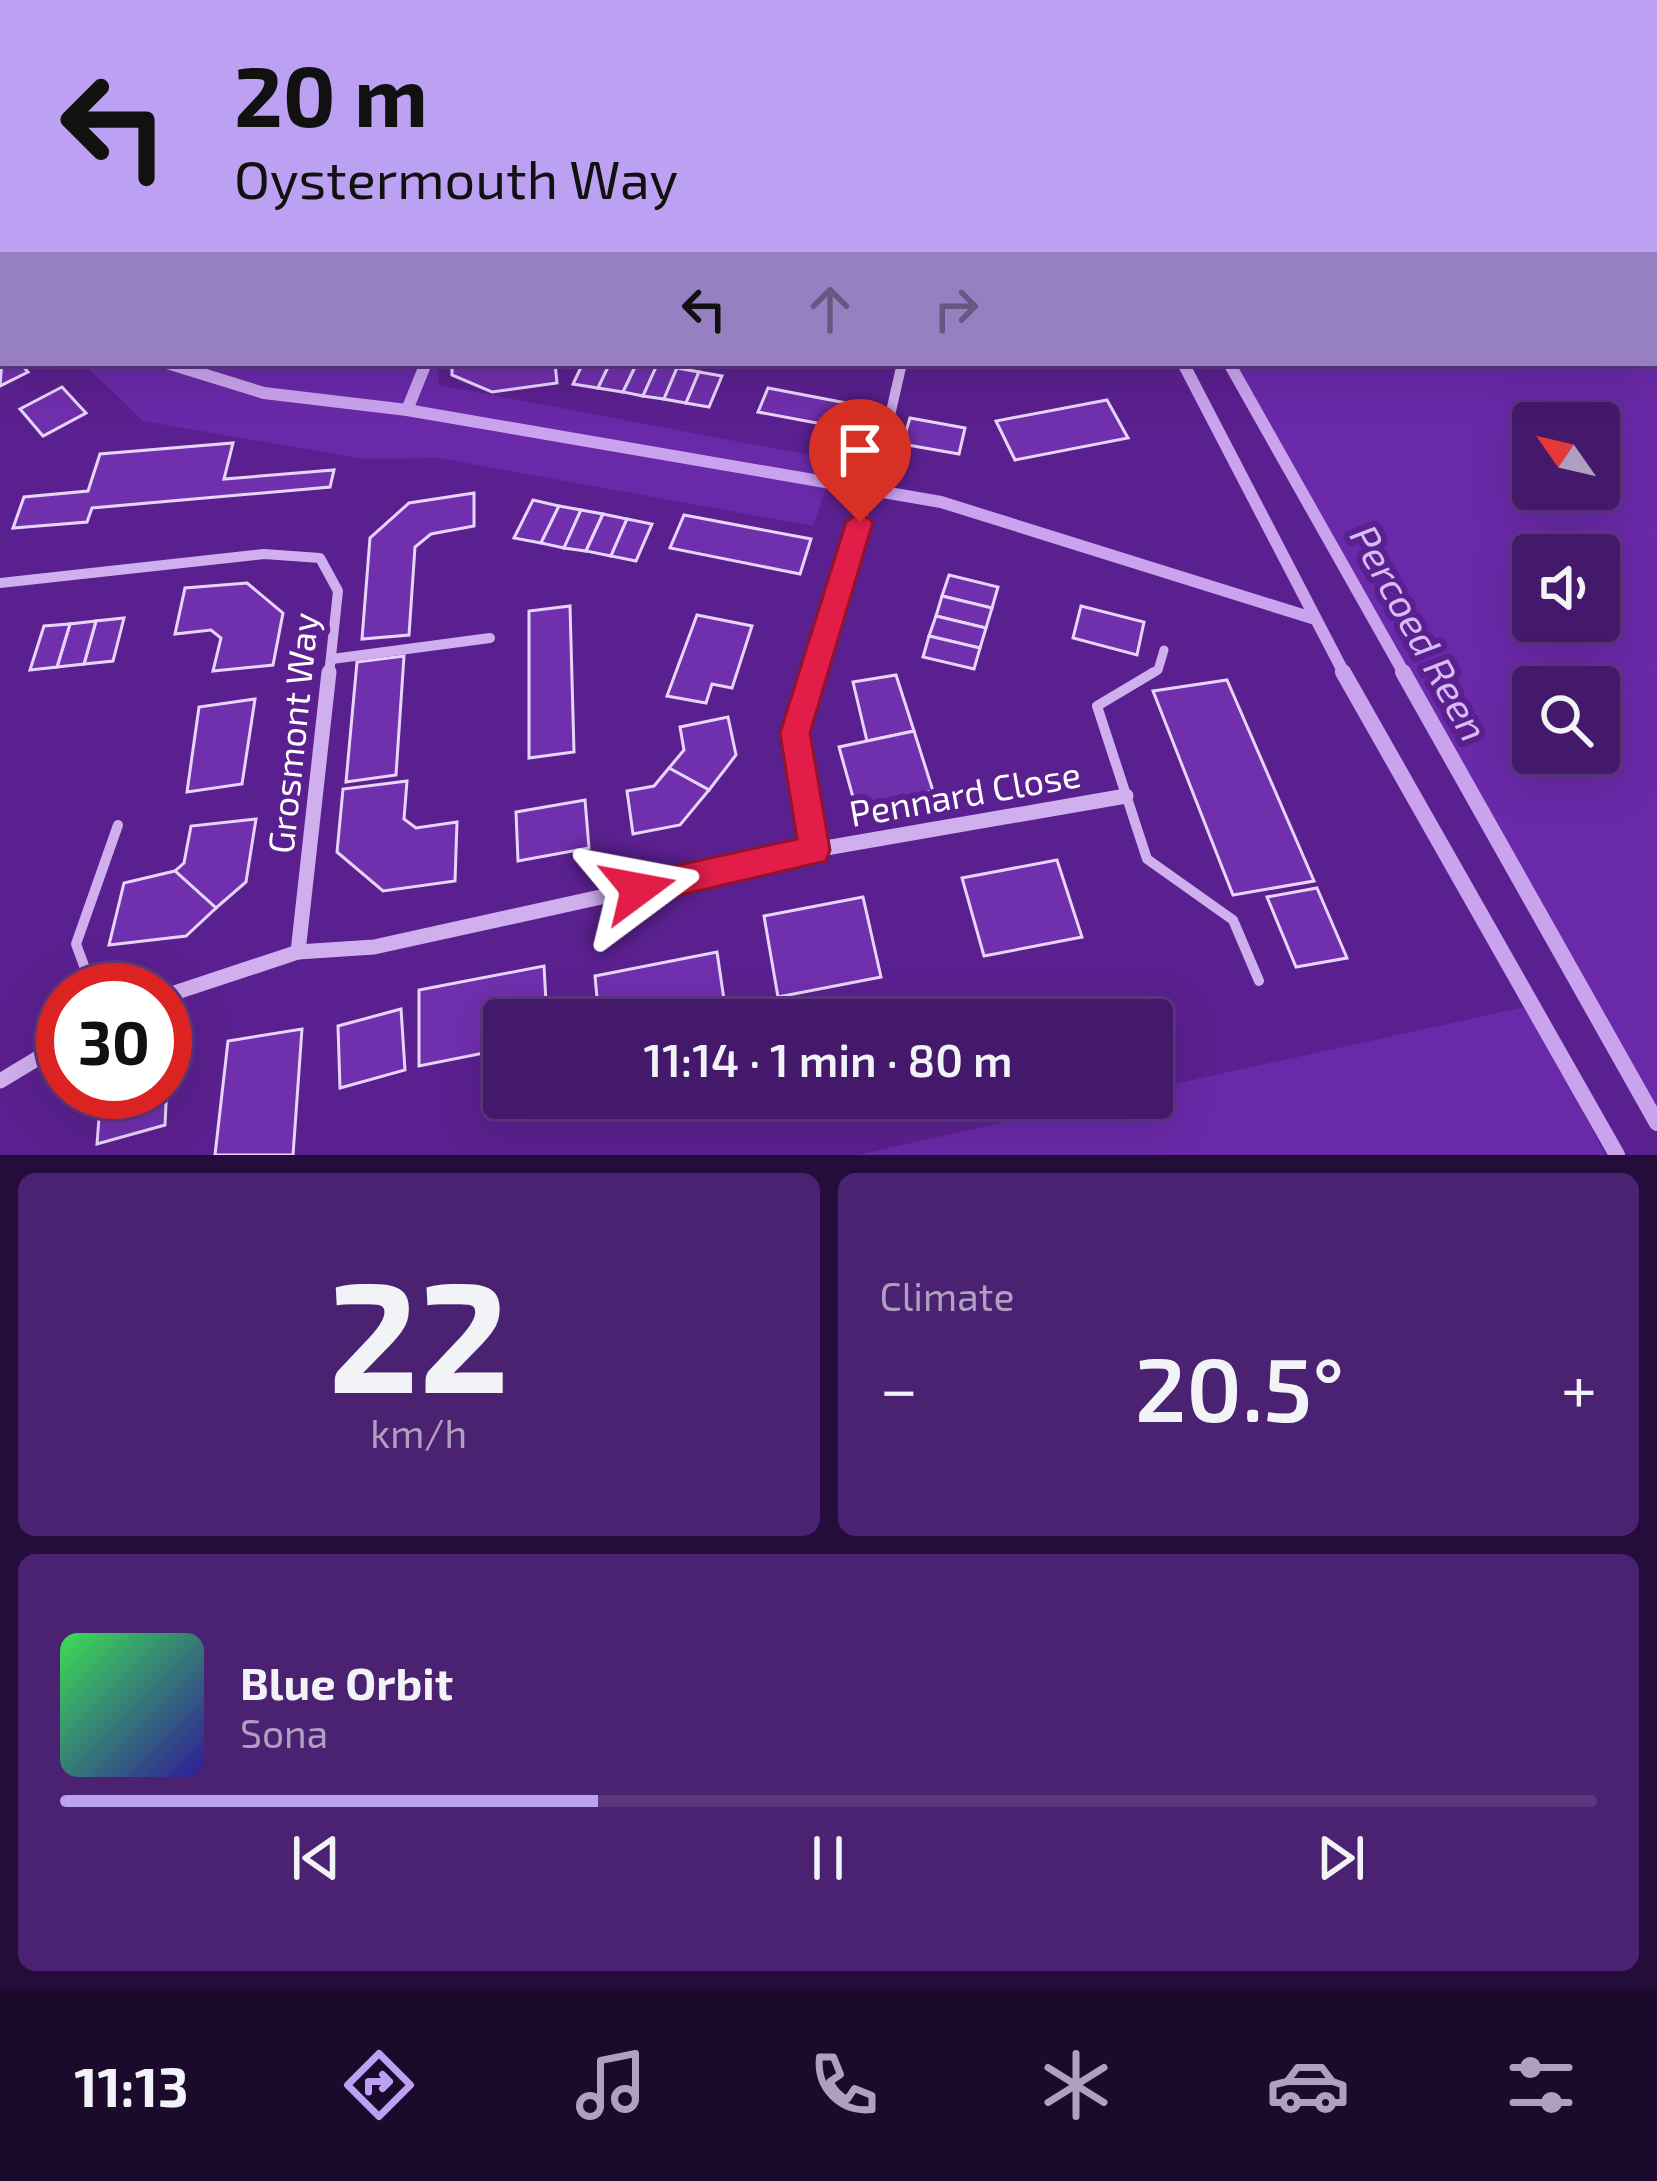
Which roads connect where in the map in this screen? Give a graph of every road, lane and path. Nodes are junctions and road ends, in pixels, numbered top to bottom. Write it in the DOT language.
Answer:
graph roads {
  1 [pos="901,366"];
  2 [pos="0,583"];
  3 [pos="490,638"];
  4 [pos="1164,650"];
  5 [pos="332,659"];
  6 [pos="1126,796"];
  7 [pos="118,825"];
  8 [pos="814,850"];
  9 [pos="298,952"];
  10 [pos="83,963"];
  11 [pos="1259,981"];
  12 [pos="192,987"];
  13 [pos="36,1060"];
  14 [pos="0,1082"];
  1 -- 8 [label="street"];
  2 -- 5 [label="street, Grosmont Way"];
  3 -- 5 [label="street"];
  4 -- 6 [label="lane"];
  5 -- 9 [label="street, Grosmont Way"];
  6 -- 8 [label="street, Pennard Close"];
  6 -- 11 [label="lane"];
  7 -- 10 [label="lane"];
  8 -- 9 [label="street, Pennard Close"];
  9 -- 12 [label="street, Pennard Close"];
  13 -- 14 [label="street"];
}
